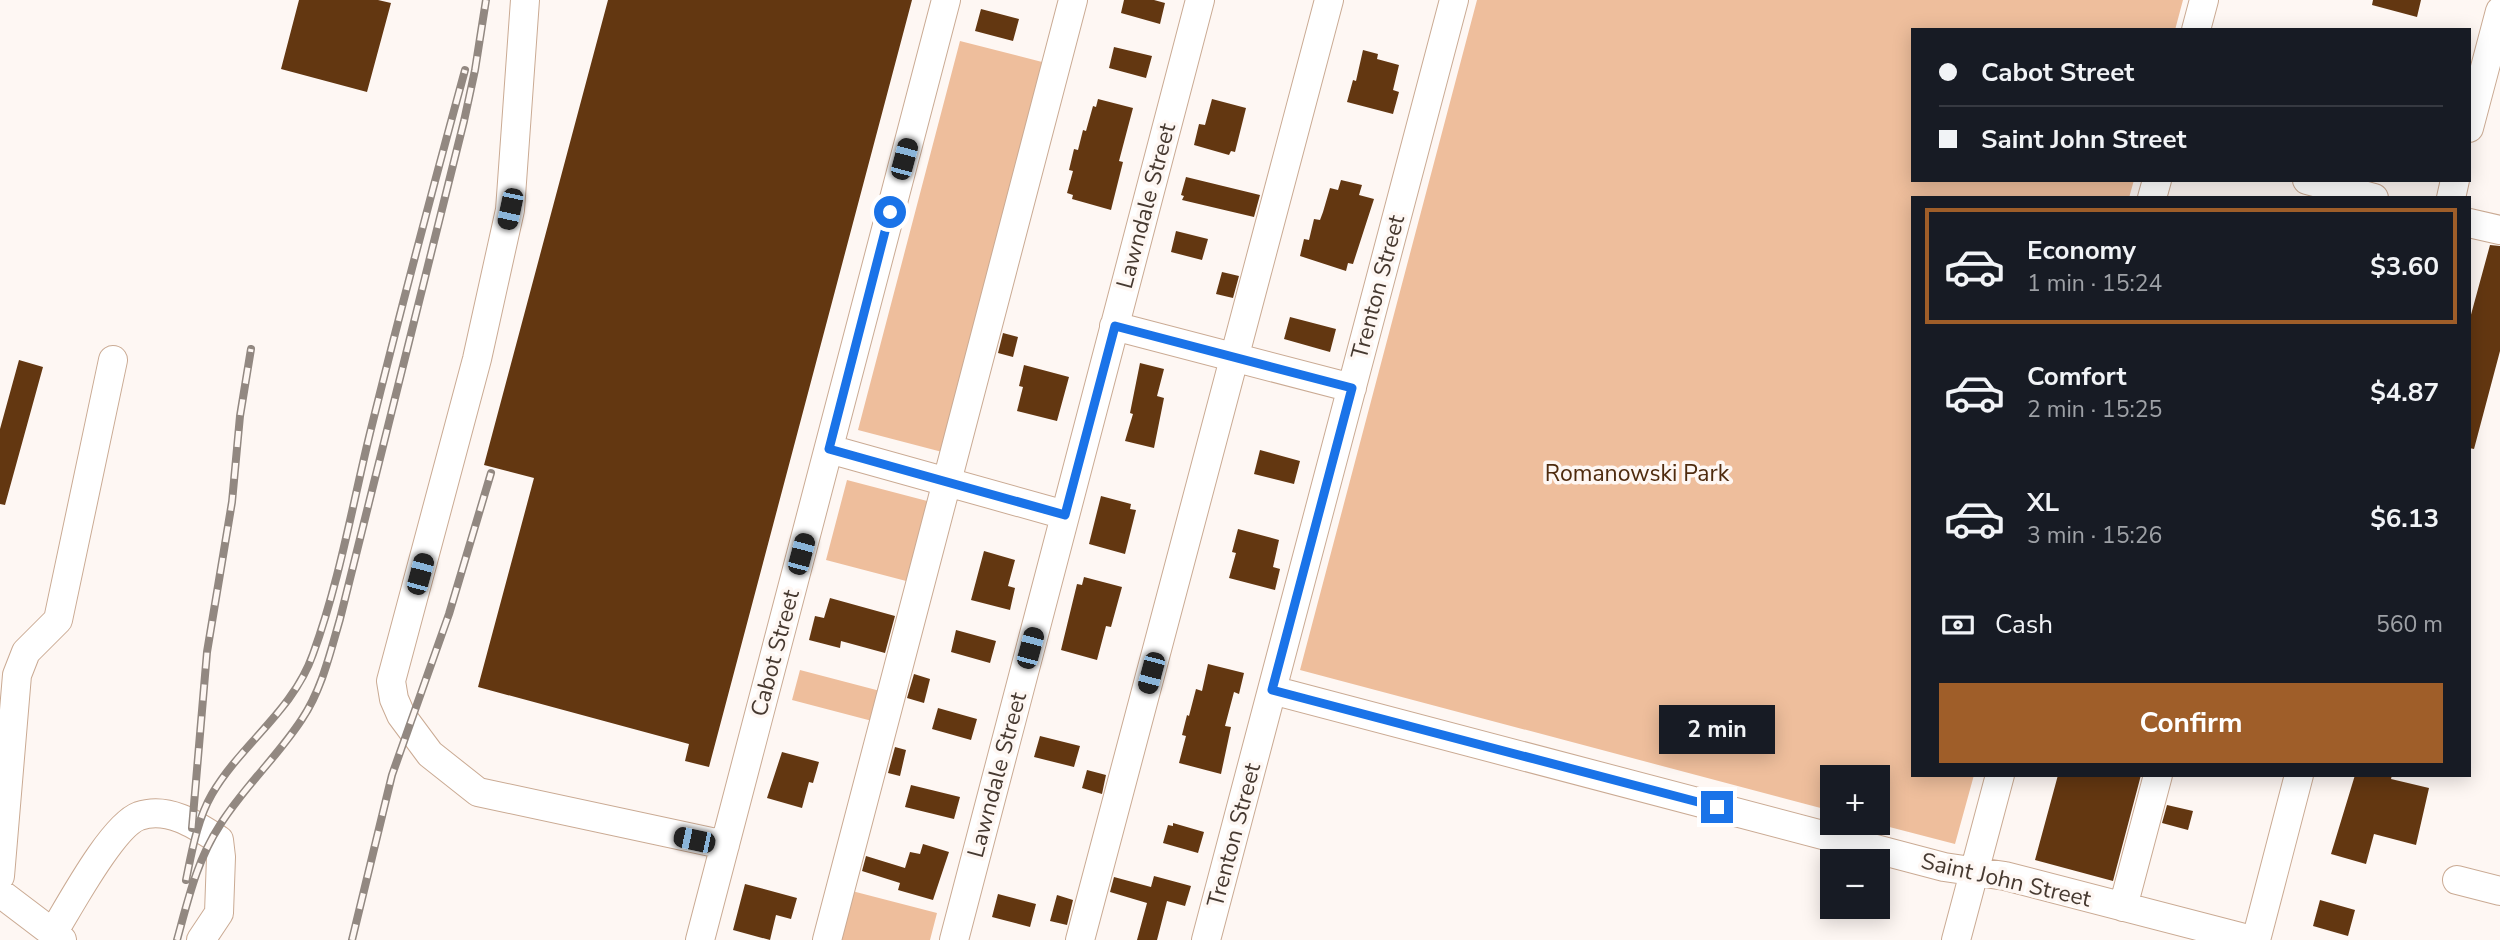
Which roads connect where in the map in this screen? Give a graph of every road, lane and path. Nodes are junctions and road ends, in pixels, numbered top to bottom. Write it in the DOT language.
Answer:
graph roads {
  1 [pos="525,0"];
  2 [pos="946,0"];
  3 [pos="1073,0"];
  4 [pos="1200,0"];
  5 [pos="1329,0"];
  6 [pos="1454,0"];
  7 [pos="2204,0"];
  8 [pos="2500,11"];
  9 [pos="2197,28"];
  10 [pos="2471,120"];
  11 [pos="2314,182"];
  12 [pos="2367,196"];
  13 [pos="2471,223"];
  14 [pos="2500,230"];
  15 [pos="1115,326"];
  16 [pos="1234,357"];
  17 [pos="113,360"];
  18 [pos="1352,388"];
  19 [pos="829,449"];
  20 [pos="948,483"];
  21 [pos="1065,515"];
  22 [pos="1272,690"];
  23 [pos="1999,777"];
  24 [pos="2157,777"];
  25 [pos="2298,777"];
  26 [pos="725,845"];
  27 [pos="0,865"];
  28 [pos="1975,871"];
  29 [pos="2457,880"];
  30 [pos="2500,891"];
  31 [pos="0,893"];
  32 [pos="2123,907"];
  33 [pos="58,937"];
  34 [pos="201,940"];
  35 [pos="700,940"];
  36 [pos="827,940"];
  37 [pos="954,940"];
  38 [pos="1080,940"];
  39 [pos="1206,940"];
  40 [pos="1956,940"];
  41 [pos="2254,940"];
  1 -- 26 [label="street"];
  2 -- 19 [label="street, Cabot Street"];
  3 -- 20 [label="street"];
  4 -- 15 [label="street, Lawndale Street"];
  5 -- 16 [label="street"];
  6 -- 18 [label="street, Trenton Street"];
  7 -- 9 [label="street"];
  8 -- 10 [label="street"];
  11 -- 12 [label="street"];
  13 -- 14 [label="street"];
  15 -- 16 [label="street"];
  15 -- 21 [label="street, Lawndale Street"];
  16 -- 18 [label="street"];
  16 -- 38 [label="street"];
  17 -- 27 [label="street"];
  18 -- 22 [label="street, Trenton Street"];
  19 -- 20 [label="street"];
  19 -- 26 [label="street, Cabot Street"];
  20 -- 21 [label="street"];
  20 -- 36 [label="street"];
  21 -- 37 [label="street, Lawndale Street"];
  22 -- 28 [label="street, Saint John Street"];
  22 -- 39 [label="street, Trenton Street"];
  23 -- 28 [label="street"];
  24 -- 32 [label="street"];
  25 -- 41 [label="street"];
  26 -- 35 [label="street, Cabot Street"];
  28 -- 32 [label="street, Saint John Street"];
  28 -- 40 [label="street"];
  29 -- 30 [label="street"];
  31 -- 33 [label="street"];
  32 -- 41 [label="street, Saint John Street"];
  33 -- 34 [label="street"];
}
